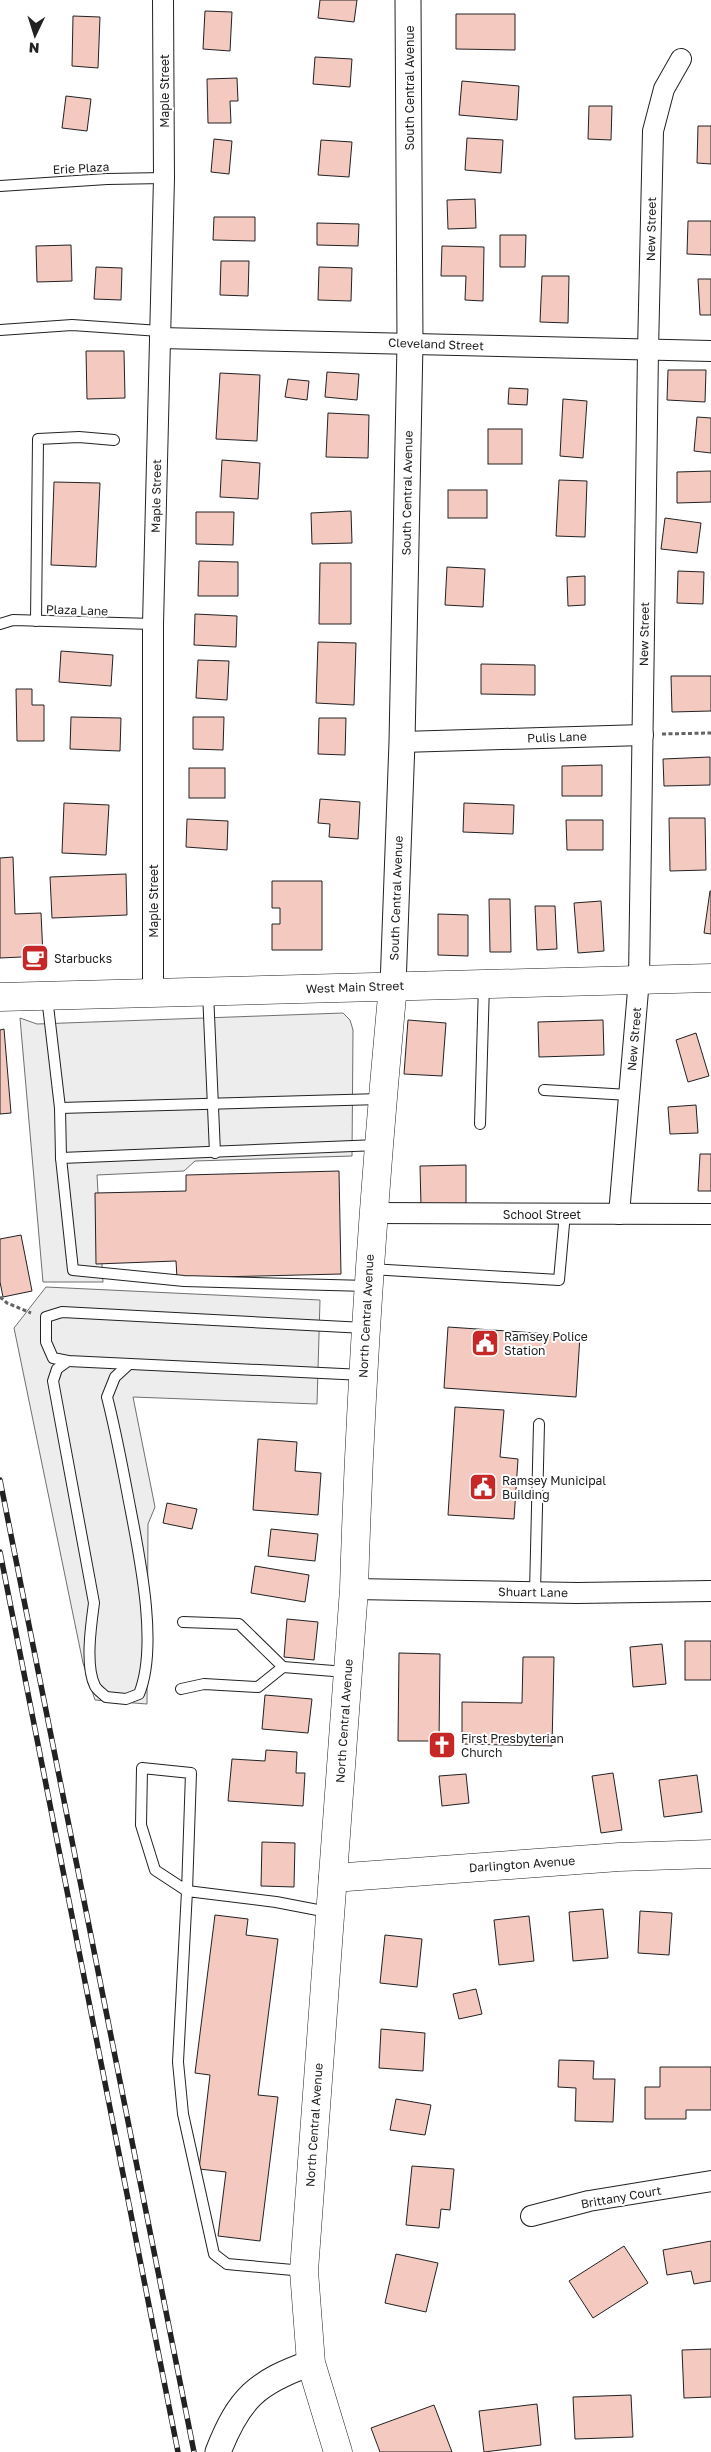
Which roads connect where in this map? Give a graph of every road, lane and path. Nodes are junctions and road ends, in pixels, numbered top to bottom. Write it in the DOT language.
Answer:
graph roads {
  1 [pos="163,0"];
  2 [pos="408,0"];
  3 [pos="681,59"];
  4 [pos="164,178"];
  5 [pos="0,186"];
  6 [pos="0,330"];
  7 [pos="160,335"];
  8 [pos="410,343"];
  9 [pos="711,350"];
  10 [pos="648,351"];
  11 [pos="114,440"];
  12 [pos="36,621"];
  13 [pos="0,624"];
  14 [pos="153,624"];
  15 [pos="711,733"];
  16 [pos="643,735"];
  17 [pos="402,742"];
  18 [pos="711,978"];
  19 [pos="639,979"];
  20 [pos="484,983"];
  21 [pos="392,986"];
  22 [pos="208,991"];
  23 [pos="153,993"];
  24 [pos="47,996"];
  25 [pos="0,997"];
  26 [pos="544,1090"];
  27 [pos="629,1095"];
  28 [pos="382,1099"];
  29 [pos="212,1105"];
  30 [pos="60,1108"];
  31 [pos="480,1124"];
  32 [pos="378,1145"];
  33 [pos="215,1153"];
  34 [pos="62,1158"];
  35 [pos="373,1213"];
  36 [pos="565,1213"];
  37 [pos="619,1214"];
  38 [pos="711,1214"];
  39 [pos="369,1278"];
  40 [pos="0,1297"];
  41 [pos="46,1317"];
  42 [pos="366,1328"];
  43 [pos="68,1362"];
  44 [pos="128,1365"];
  45 [pos="363,1375"];
  46 [pos="538,1424"];
  47 [pos="354,1589"];
  48 [pos="711,1591"];
  49 [pos="535,1592"];
  50 [pos="183,1622"];
  51 [pos="284,1667"];
  52 [pos="347,1672"];
  53 [pos="181,1689"];
  54 [pos="711,1854"];
  55 [pos="333,1878"];
  56 [pos="187,1891"];
  57 [pos="329,1912"];
  58 [pos="711,2181"];
  59 [pos="531,2216"];
  60 [pos="304,2271"];
  61 [pos="311,2363"];
  62 [pos="218,2452"];
  63 [pos="338,2452"];
  1 -- 4 [label="street, Maple Street"];
  2 -- 8 [label="street, South Central Avenue"];
  3 -- 10 [label="street, New Street"];
  4 -- 5 [label="lane, Erie Plaza"];
  4 -- 7 [label="street, Maple Street"];
  6 -- 7 [label="lane, Cleveland Street"];
  7 -- 8 [label="street, Cleveland Street"];
  7 -- 14 [label="street, Maple Street"];
  8 -- 10 [label="street, Cleveland Street"];
  8 -- 17 [label="street, South Central Avenue"];
  9 -- 10 [label="street, Cleveland Street"];
  10 -- 16 [label="street, New Street"];
  11 -- 12 [label="lane"];
  12 -- 13 [label="lane, Plaza Lane"];
  12 -- 14 [label="lane, Plaza Lane"];
  14 -- 23 [label="street, Maple Street"];
  15 -- 16 [label="path"];
  16 -- 17 [label="street, Pulis Lane"];
  16 -- 19 [label="street, New Street"];
  17 -- 21 [label="street, South Central Avenue"];
  18 -- 19 [label="main road, West Main Street"];
  19 -- 20 [label="main road, West Main Street"];
  19 -- 27 [label="street, New Street"];
  20 -- 21 [label="main road, West Main Street"];
  20 -- 31 [label="lane"];
  21 -- 22 [label="main road, West Main Street"];
  21 -- 28 [label="main road, North Central Avenue"];
  22 -- 23 [label="main road, West Main Street"];
  22 -- 29 [label="lane"];
  23 -- 24 [label="main road, West Main Street"];
  24 -- 25 [label="main road, West Main Street"];
  24 -- 30 [label="lane"];
  26 -- 27 [label="lane"];
  27 -- 37 [label="street, New Street"];
  28 -- 29 [label="lane"];
  28 -- 32 [label="main road, North Central Avenue"];
  29 -- 30 [label="lane"];
  29 -- 33 [label="lane"];
  30 -- 34 [label="lane"];
  32 -- 33 [label="lane"];
  32 -- 35 [label="main road, North Central Avenue"];
  33 -- 34 [label="lane"];
  34 -- 39 [label="lane"];
  35 -- 36 [label="street, School Street"];
  35 -- 39 [label="main road, North Central Avenue"];
  36 -- 37 [label="street, School Street"];
  36 -- 39 [label="lane"];
  37 -- 38 [label="street, School Street"];
  39 -- 42 [label="main road, North Central Avenue"];
  40 -- 41 [label="path"];
  41 -- 42 [label="lane"];
  41 -- 43 [label="lane"];
  42 -- 45 [label="main road, North Central Avenue"];
  43 -- 44 [label="lane"];
  43 -- 44 [label="lane"];
  44 -- 45 [label="lane"];
  45 -- 47 [label="main road, North Central Avenue"];
  46 -- 49 [label="lane"];
  47 -- 49 [label="street, Shuart Lane"];
  47 -- 52 [label="main road, North Central Avenue"];
  48 -- 49 [label="street, Shuart Lane"];
  50 -- 51 [label="lane"];
  51 -- 52 [label="lane"];
  51 -- 53 [label="lane"];
  52 -- 55 [label="main road, North Central Avenue"];
  54 -- 55 [label="main road, Darlington Avenue"];
  55 -- 57 [label="main road, North Central Avenue"];
  56 -- 56 [label="lane"];
  56 -- 57 [label="lane"];
  56 -- 60 [label="lane"];
  57 -- 60 [label="main road, North Central Avenue"];
  58 -- 59 [label="street, Brittany Court"];
  60 -- 61 [label="main road, North Central Avenue"];
  61 -- 62 [label="street"];
  61 -- 63 [label="main road, North Central Avenue"];
}
